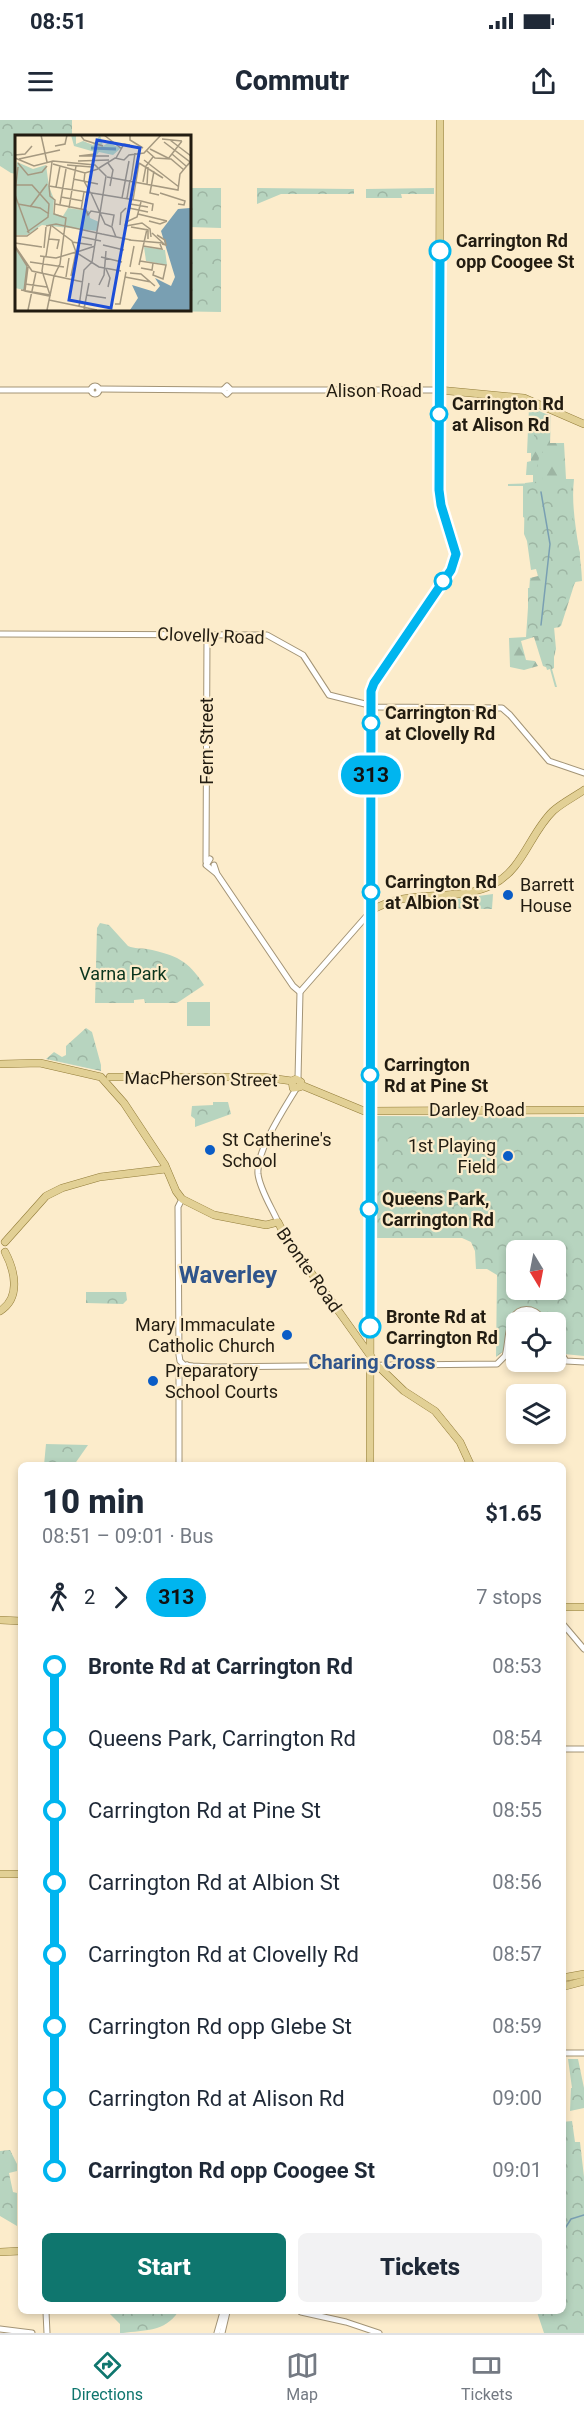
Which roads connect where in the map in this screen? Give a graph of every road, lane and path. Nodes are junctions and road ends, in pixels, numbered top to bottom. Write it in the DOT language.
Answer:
graph roads {
  1 [pos="440,120"];
  2 [pos="0,390"];
  3 [pos="439,390"];
  4 [pos="584,424"];
  5 [pos="0,634"];
  6 [pos="207,634"];
  7 [pos="371,705"];
  8 [pos="584,773"];
  9 [pos="584,790"];
  10 [pos="371,912"];
  11 [pos="360,922"];
  12 [pos="372,929"];
  13 [pos="300,992"];
  14 [pos="0,1064"];
  15 [pos="106,1078"];
  16 [pos="297,1084"];
  17 [pos="584,1110"];
  18 [pos="369,1111"];
  19 [pos="163,1167"];
  20 [pos="174,1185"];
  21 [pos="182,1199"];
  22 [pos="222,1216"];
  23 [pos="278,1222"];
  24 [pos="2,1242"];
  25 [pos="3,1253"];
  26 [pos="0,1311"];
  27 [pos="520,1312"];
  28 [pos="534,1312"];
  29 [pos="370,1333"];
  30 [pos="357,1338"];
  31 [pos="506,1355"];
  32 [pos="566,1361"];
  33 [pos="372,1362"];
  34 [pos="584,1362"];
  35 [pos="187,1365"];
  36 [pos="179,1462"];
  37 [pos="370,1462"];
  38 [pos="469,1462"];
  39 [pos="566,1607"];
  40 [pos="584,1607"];
  41 [pos="0,1620"];
  42 [pos="18,1621"];
  43 [pos="566,1628"];
  44 [pos="584,1649"];
  45 [pos="566,1749"];
  46 [pos="584,1749"];
  47 [pos="0,1874"];
  48 [pos="18,1874"];
  49 [pos="583,1977"];
  50 [pos="566,1978"];
  51 [pos="566,1985"];
  52 [pos="566,2053"];
  53 [pos="584,2053"];
  54 [pos="18,2253"];
  55 [pos="0,2254"];
  56 [pos="46,2314"];
  57 [pos="224,2314"];
  58 [pos="310,2314"];
  59 [pos="0,2329"];
  60 [pos="32,2333"];
  61 [pos="47,2333"];
  62 [pos="219,2333"];
  63 [pos="379,2333"];
  1 -- 3 [label="main road"];
  2 -- 3 [label="street, Alison Road"];
  3 -- 4 [label="main road, Alison Road"];
  3 -- 7 [label="main road"];
  5 -- 6 [label="street, Clovelly Road"];
  6 -- 7 [label="street, Clovelly Road"];
  6 -- 13 [label="street, Fern Street"];
  7 -- 8 [label="street, Clovelly Road"];
  7 -- 10 [label="main road"];
  9 -- 10 [label="main road"];
  10 -- 11 [label="street"];
  10 -- 12 [label="main road"];
  11 -- 12 [label="street"];
  11 -- 13 [label="street"];
  12 -- 18 [label="main road"];
  13 -- 16 [label="street"];
  14 -- 15 [label="main road, MacPherson Street"];
  15 -- 16 [label="main road, MacPherson Street"];
  15 -- 19 [label="main road, Bronte Road"];
  16 -- 18 [label="main road, MacPherson Street"];
  16 -- 23 [label="street"];
  17 -- 18 [label="main road, Darley Road"];
  18 -- 29 [label="main road"];
  19 -- 20 [label="main road, Bronte Road"];
  19 -- 24 [label="main road"];
  20 -- 21 [label="main road, Bronte Road"];
  20 -- 22 [label="main road, Bronte Road"];
  21 -- 22 [label="main road, Bronte Road"];
  21 -- 35 [label="street"];
  22 -- 23 [label="main road, Bronte Road"];
  23 -- 30 [label="main road, Bronte Road"];
  24 -- 25 [label="main road"];
  25 -- 26 [label="main road"];
  27 -- 28 [label="street"];
  29 -- 30 [label="main road"];
  29 -- 33 [label="main road"];
  30 -- 33 [label="main road, Bronte Road"];
  31 -- 33 [label="street"];
  32 -- 34 [label="street"];
  33 -- 35 [label="street"];
  33 -- 37 [label="main road"];
  33 -- 38 [label="main road, Bronte Road"];
  35 -- 36 [label="street"];
  39 -- 40 [label="main road"];
  41 -- 42 [label="main road"];
  43 -- 44 [label="street"];
  45 -- 46 [label="street"];
  47 -- 48 [label="main road"];
  49 -- 50 [label="main road"];
  49 -- 51 [label="main road"];
  52 -- 53 [label="street"];
  54 -- 55 [label="main road"];
  56 -- 61 [label="street"];
  57 -- 62 [label="street"];
  58 -- 63 [label="street"];
  59 -- 60 [label="street"];
}
